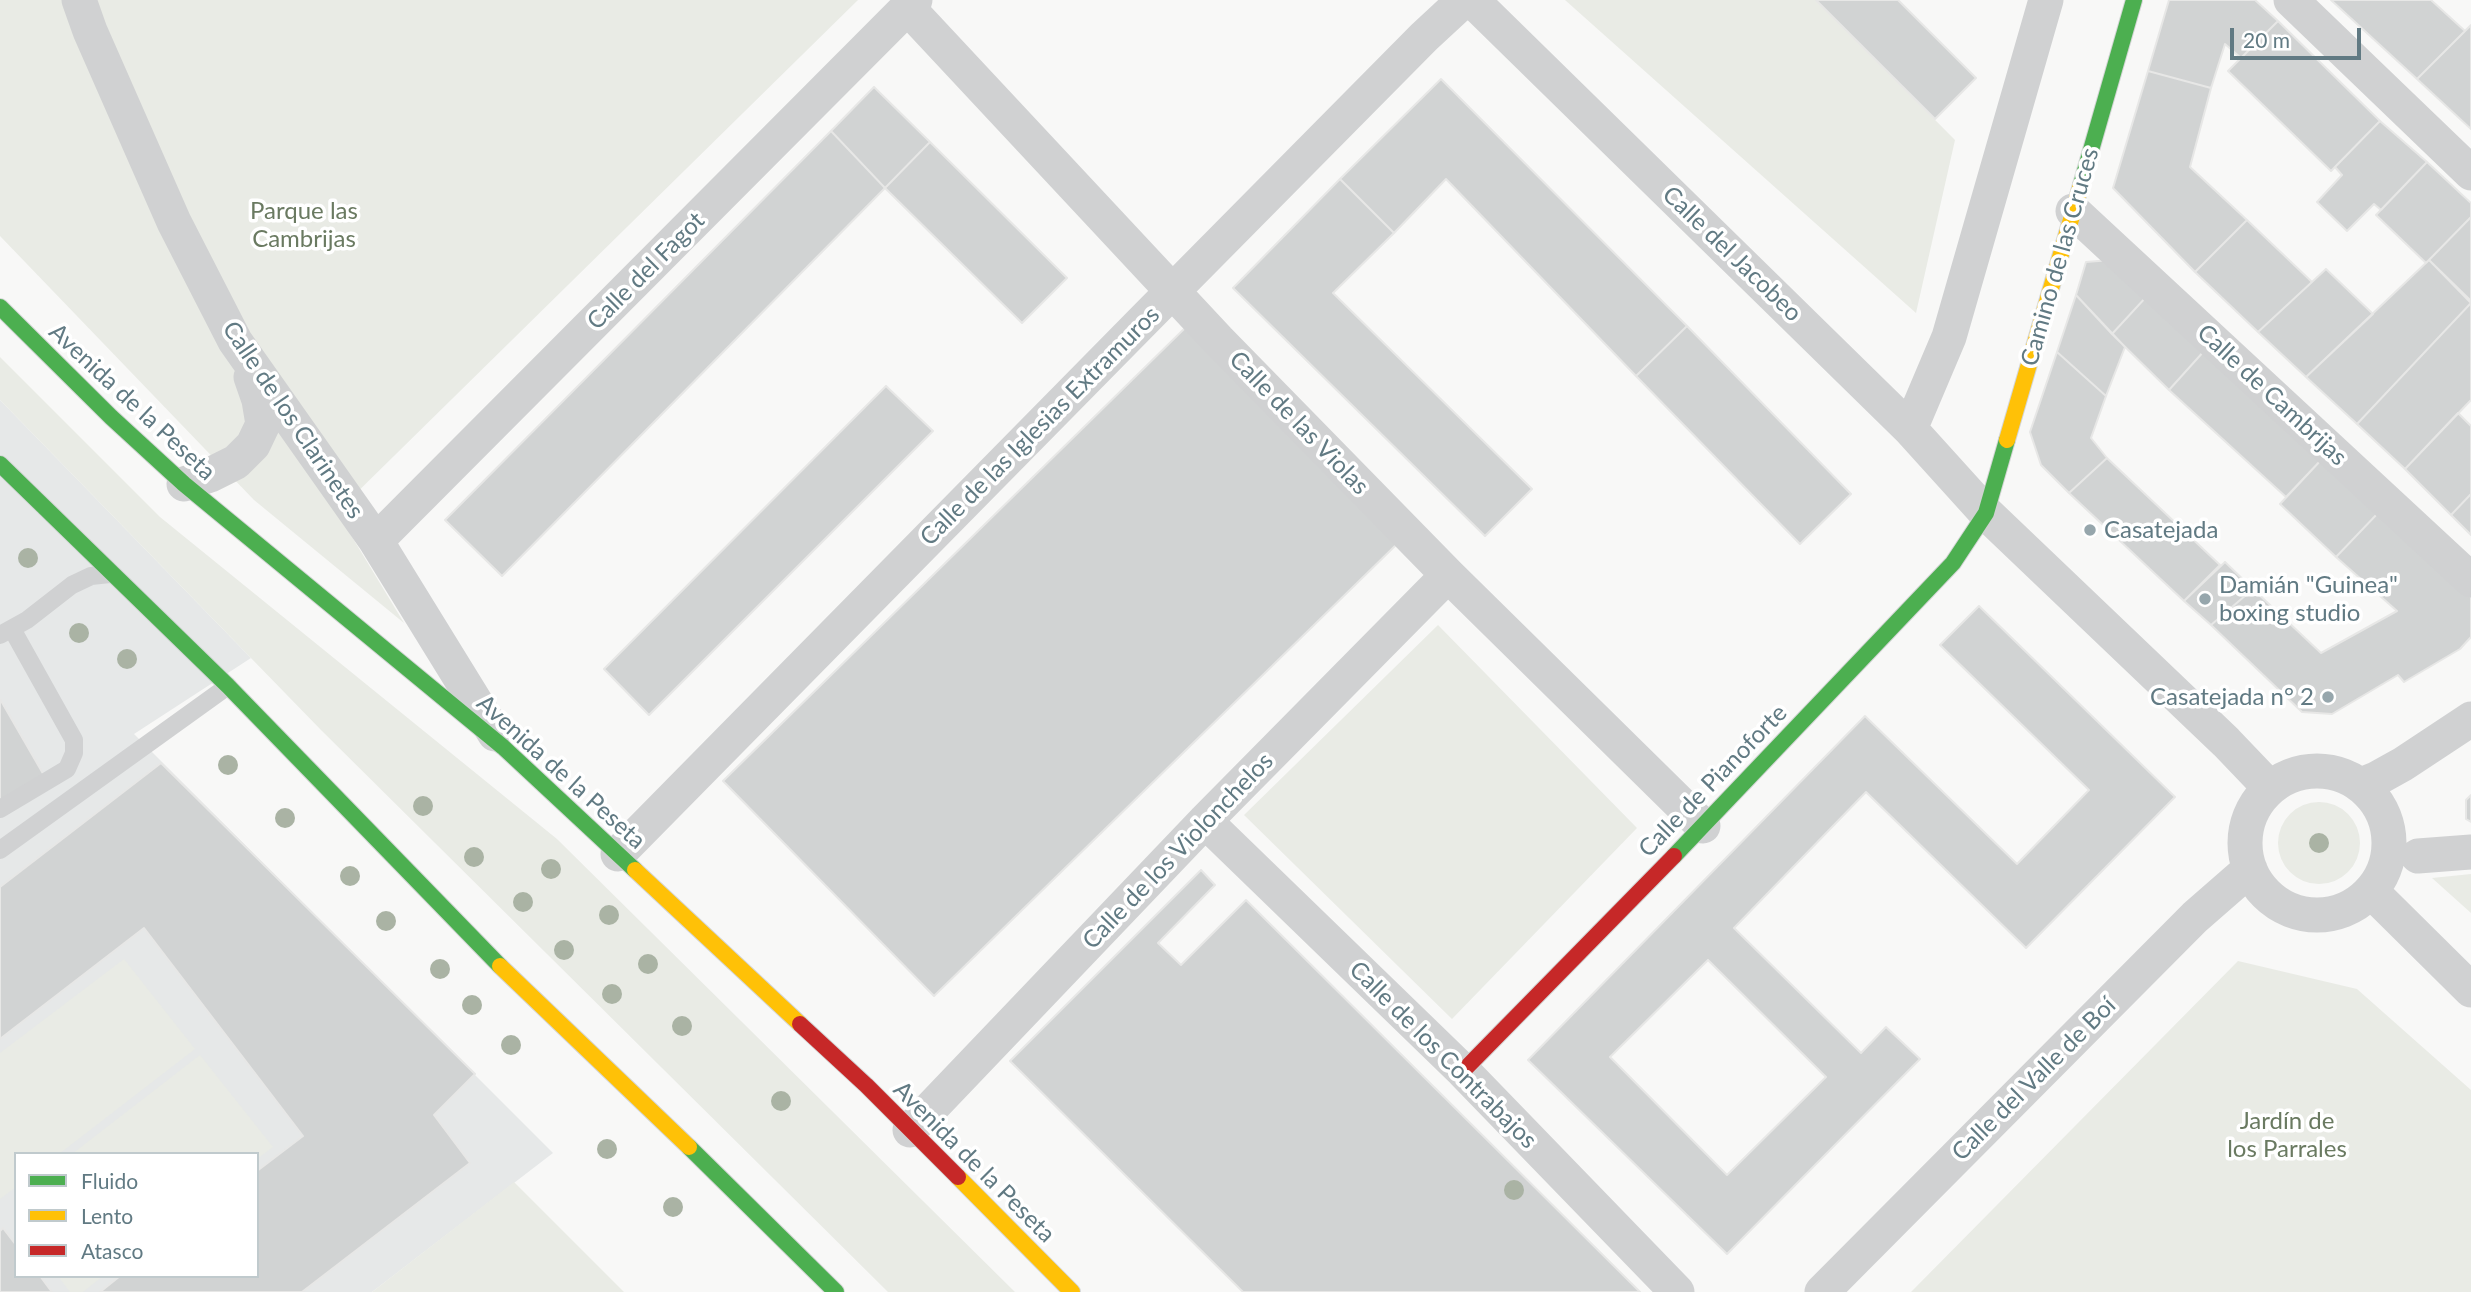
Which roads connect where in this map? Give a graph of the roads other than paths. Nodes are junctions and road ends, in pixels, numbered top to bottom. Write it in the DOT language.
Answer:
graph roads {
  1 [pos="79,0"];
  2 [pos="1464,0"];
  3 [pos="1472,0"];
  4 [pos="2046,0"];
  5 [pos="2134,0"];
  6 [pos="2291,0"];
  7 [pos="912,4"];
  8 [pos="2471,173"];
  9 [pos="2073,211"];
  10 [pos="1172,292"];
  11 [pos="0,307"];
  12 [pos="235,341"];
  13 [pos="1910,429"];
  14 [pos="0,464"];
  15 [pos="184,484"];
  16 [pos="1986,513"];
  17 [pos="376,541"];
  18 [pos="110,574"];
  19 [pos="1448,575"];
  20 [pos="2471,580"];
  21 [pos="6,632"];
  22 [pos="228,686"];
  23 [pos="2471,719"];
  24 [pos="503,747"];
  25 [pos="2361,785"];
  26 [pos="2270,788"];
  27 [pos="0,809"];
  28 [pos="1205,821"];
  29 [pos="1703,826"];
  30 [pos="0,850"];
  31 [pos="2471,852"];
  32 [pos="618,853"];
  33 [pos="2418,856"];
  34 [pos="2250,869"];
  35 [pos="2371,891"];
  36 [pos="2471,990"];
  37 [pos="1463,1071"];
  38 [pos="910,1130"];
  39 [pos="836,1292"];
  40 [pos="1072,1292"];
  41 [pos="1677,1292"];
  42 [pos="1822,1292"];
  1 -- 12 [label="street, Calle de los Clarinetes"];
  2 -- 10 [label="street, Calle de las Iglesias Extramuros"];
  3 -- 13 [label="street, Calle del Jacobeo"];
  4 -- 13 [label="street"];
  5 -- 9 [label="street, Camino de las Cruces"];
  6 -- 8 [label="street"];
  7 -- 10 [label="street, Calle de las Violas"];
  7 -- 17 [label="street, Calle del Fagot"];
  9 -- 16 [label="street, Camino de las Cruces"];
  9 -- 20 [label="street, Calle de Cambrijas"];
  10 -- 19 [label="street, Calle de las Violas"];
  10 -- 32 [label="street, Calle de las Iglesias Extramuros"];
  11 -- 15 [label="street, Avenida de la Peseta"];
  12 -- 15 [label="street"];
  12 -- 17 [label="street, Calle de los Clarinetes"];
  13 -- 16 [label="street, Calle del Jacobeo"];
  14 -- 18 [label="street"];
  15 -- 24 [label="street, Avenida de la Peseta"];
  16 -- 26 [label="street, Calle del Jacobeo"];
  16 -- 29 [label="street, Calle de Pianoforte"];
  17 -- 24 [label="street, Calle de los Clarinetes"];
  18 -- 21 [label="lane"];
  18 -- 22 [label="street"];
  19 -- 28 [label="street, Calle de los Violonchelos"];
  19 -- 29 [label="street, Calle de las Violas"];
  21 -- 27 [label="lane"];
  22 -- 30 [label="lane"];
  22 -- 39 [label="street"];
  23 -- 25 [label="street"];
  24 -- 32 [label="street, Avenida de la Peseta"];
  25 -- 26 [label="street"];
  25 -- 35 [label="street"];
  26 -- 34 [label="street"];
  28 -- 37 [label="street, Calle de los Contrabajos"];
  28 -- 38 [label="street, Calle de los Violonchelos"];
  29 -- 37 [label="street, Calle de Pianoforte"];
  31 -- 33 [label="street"];
  32 -- 38 [label="street, Avenida de la Peseta"];
  34 -- 35 [label="street"];
  34 -- 42 [label="street, Calle del Valle de Boí"];
  35 -- 36 [label="street"];
  37 -- 41 [label="street, Calle de los Contrabajos"];
  38 -- 40 [label="street, Avenida de la Peseta"];
}
